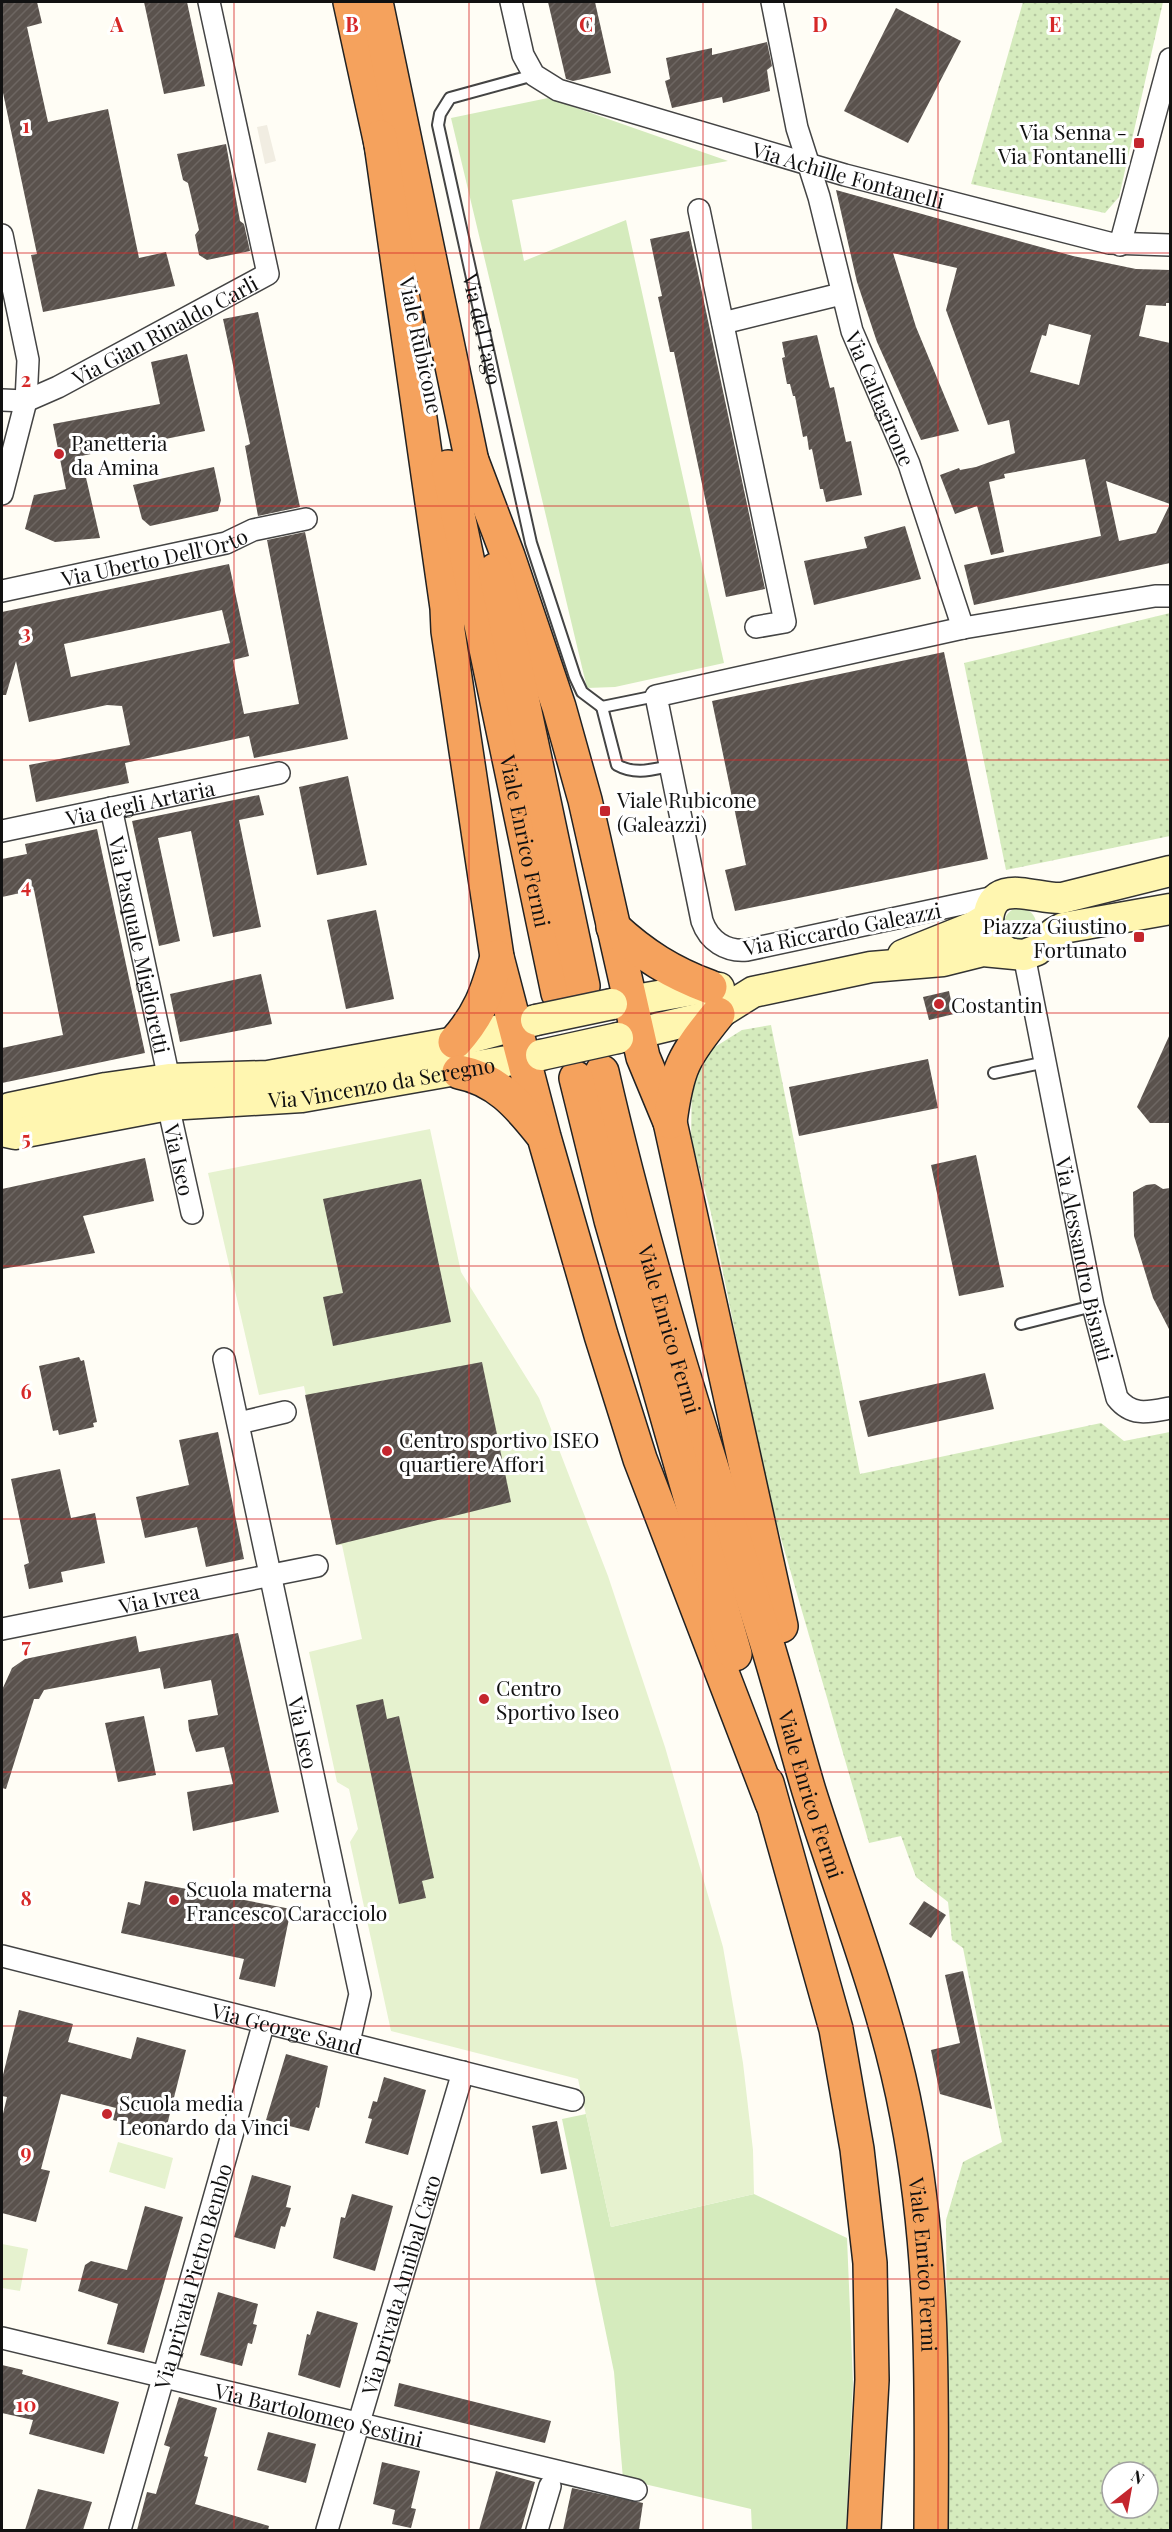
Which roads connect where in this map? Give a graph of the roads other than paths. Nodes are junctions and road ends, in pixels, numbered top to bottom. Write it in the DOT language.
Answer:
graph roads {
  1 [pos="209,2"];
  2 [pos="350,2"];
  3 [pos="376,2"];
  4 [pos="511,2"];
  5 [pos="772,2"];
  6 [pos="1170,59"];
  7 [pos="534,75"];
  8 [pos="380,137"];
  9 [pos="810,165"];
  10 [pos="699,210"];
  11 [pos="2,235"];
  12 [pos="1120,245"];
  13 [pos="1170,245"];
  14 [pos="841,294"];
  15 [pos="723,323"];
  16 [pos="2,400"];
  17 [pos="26,401"];
  18 [pos="472,461"];
  19 [pos="2,494"];
  20 [pos="306,519"];
  21 [pos="2,591"];
  22 [pos="1170,596"];
  23 [pos="756,627"];
  24 [pos="963,628"];
  25 [pos="506,686"];
  26 [pos="656,696"];
  27 [pos="602,707"];
  28 [pos="670,766"];
  29 [pos="279,773"];
  30 [pos="111,808"];
  31 [pos="2,831"];
  32 [pos="1170,871"];
  33 [pos="1021,894"];
  34 [pos="1170,909"];
  35 [pos="988,918"];
  36 [pos="613,927"];
  37 [pos="1025,949"];
  38 [pos="497,957"];
  39 [pos="871,967"];
  40 [pos="571,990"];
  41 [pos="714,1001"];
  42 [pos="621,1002"];
  43 [pos="526,1022"];
  44 [pos="638,1034"];
  45 [pos="457,1057"];
  46 [pos="533,1057"];
  47 [pos="1046,1062"];
  48 [pos="994,1073"];
  49 [pos="169,1092"];
  50 [pos="2,1113"];
  51 [pos="670,1122"];
  52 [pos="2,1131"];
  53 [pos="544,1137"];
  54 [pos="192,1213"];
  55 [pos="1094,1306"];
  56 [pos="1021,1324"];
  57 [pos="224,1359"];
  58 [pos="1170,1408"];
  59 [pos="285,1412"];
  60 [pos="239,1423"];
  61 [pos="317,1566"];
  62 [pos="272,1576"];
  63 [pos="2,1629"];
  64 [pos="809,1791"];
  65 [pos="772,1803"];
  66 [pos="2,1956"];
  67 [pos="264,2022"];
  68 [pos="349,2042"];
  69 [pos="463,2072"];
  70 [pos="573,2100"];
  71 [pos="2,2338"];
  72 [pos="163,2377"];
  73 [pos="357,2425"];
  74 [pos="550,2486"];
  75 [pos="636,2490"];
  76 [pos="120,2530"];
  77 [pos="327,2530"];
  78 [pos="537,2530"];
  79 [pos="864,2530"];
  80 [pos="931,2530"];
  1 -- 17 [label="street, Via Gian Rinaldo Carli"];
  2 -- 8 [label="highway, Viale Rubicone"];
  3 -- 18 [label="highway, Viale Rubicone"];
  4 -- 7 [label="street"];
  5 -- 9 [label="street, Via Caltagirone"];
  6 -- 12 [label="street"];
  7 -- 9 [label="street, Via Achille Fontanelli"];
  7 -- 27 [label="lane, Via del Tago"];
  8 -- 25 [label="highway, Viale Rubicone"];
  8 -- 38 [label="highway"];
  9 -- 12 [label="street, Via Achille Fontanelli"];
  9 -- 14 [label="street, Via Caltagirone"];
  10 -- 15 [label="street"];
  11 -- 17 [label="street"];
  12 -- 13 [label="street, Via Achille Fontanelli"];
  14 -- 15 [label="street"];
  14 -- 24 [label="street, Via Caltagirone"];
  15 -- 23 [label="street"];
  16 -- 17 [label="street"];
  17 -- 19 [label="street"];
  18 -- 25 [label="highway, Viale Rubicone"];
  18 -- 36 [label="highway"];
  20 -- 21 [label="street, Via Uberto Dell'Orto"];
  22 -- 24 [label="street"];
  24 -- 26 [label="street"];
  25 -- 40 [label="highway, Viale Enrico Fermi"];
  26 -- 27 [label="lane"];
  26 -- 28 [label="street, Via Riccardo Galeazzi"];
  27 -- 28 [label="lane"];
  28 -- 33 [label="street, Via Riccardo Galeazzi"];
  29 -- 30 [label="street, Via degli Artaria"];
  30 -- 31 [label="street, Via degli Artaria"];
  30 -- 49 [label="street, Via Pasquale Miglioretti"];
  32 -- 33 [label="main road"];
  33 -- 35 [label="main road, Via Vincenzo da Seregno"];
  33 -- 37 [label="main road"];
  34 -- 37 [label="main road, Via Vincenzo da Seregno"];
  35 -- 37 [label="main road"];
  35 -- 39 [label="main road, Via Vincenzo da Seregno"];
  36 -- 41 [label="highway"];
  36 -- 42 [label="highway"];
  37 -- 39 [label="main road, Via Vincenzo da Seregno"];
  37 -- 47 [label="street, Via Alessandro Bisnati"];
  38 -- 43 [label="highway"];
  38 -- 45 [label="highway"];
  39 -- 41 [label="main road, Via Vincenzo da Seregno"];
  41 -- 42 [label="main road, Via Vincenzo da Seregno"];
  41 -- 44 [label="main road, Via Vincenzo da Seregno"];
  41 -- 51 [label="highway"];
  42 -- 43 [label="main road, Via Vincenzo da Seregno, bridge"];
  42 -- 44 [label="highway"];
  43 -- 45 [label="main road, Via Vincenzo da Seregno"];
  43 -- 46 [label="highway"];
  44 -- 46 [label="main road, Via Vincenzo da Seregno, bridge"];
  44 -- 51 [label="highway"];
  45 -- 46 [label="main road, Via Vincenzo da Seregno"];
  45 -- 49 [label="main road, Via Vincenzo da Seregno"];
  45 -- 53 [label="highway"];
  46 -- 53 [label="highway"];
  47 -- 48 [label="lane"];
  47 -- 55 [label="street, Via Alessandro Bisnati"];
  49 -- 50 [label="main road, Via Vincenzo da Seregno"];
  49 -- 52 [label="main road, Via Vincenzo da Seregno"];
  49 -- 54 [label="street, Via Iseo"];
  51 -- 64 [label="highway"];
  53 -- 65 [label="highway"];
  55 -- 56 [label="lane"];
  55 -- 58 [label="street, Via Alessandro Bisnati"];
  57 -- 60 [label="street, Via Iseo"];
  59 -- 60 [label="street"];
  60 -- 62 [label="street, Via Iseo"];
  61 -- 62 [label="street, Via Ivrea"];
  62 -- 63 [label="street, Via Ivrea"];
  62 -- 68 [label="street, Via Iseo"];
  64 -- 65 [label="highway, Viale Enrico Fermi"];
  64 -- 80 [label="highway, Viale Enrico Fermi"];
  65 -- 79 [label="highway, Viale Enrico Fermi"];
  66 -- 67 [label="street, Via George Sand"];
  67 -- 68 [label="street, Via George Sand"];
  67 -- 72 [label="street, Via privata Pietro Bembo"];
  68 -- 69 [label="street, Via George Sand"];
  69 -- 70 [label="street, Via George Sand"];
  69 -- 73 [label="street, Via privata Annibal Caro"];
  71 -- 72 [label="street, Via Bartolomeo Sestini"];
  72 -- 73 [label="street, Via Bartolomeo Sestini"];
  72 -- 76 [label="street, Via privata Pietro Bembo"];
  73 -- 75 [label="street, Via Bartolomeo Sestini"];
  73 -- 77 [label="street, Via privata Annibal Caro"];
  74 -- 78 [label="street"];
}
